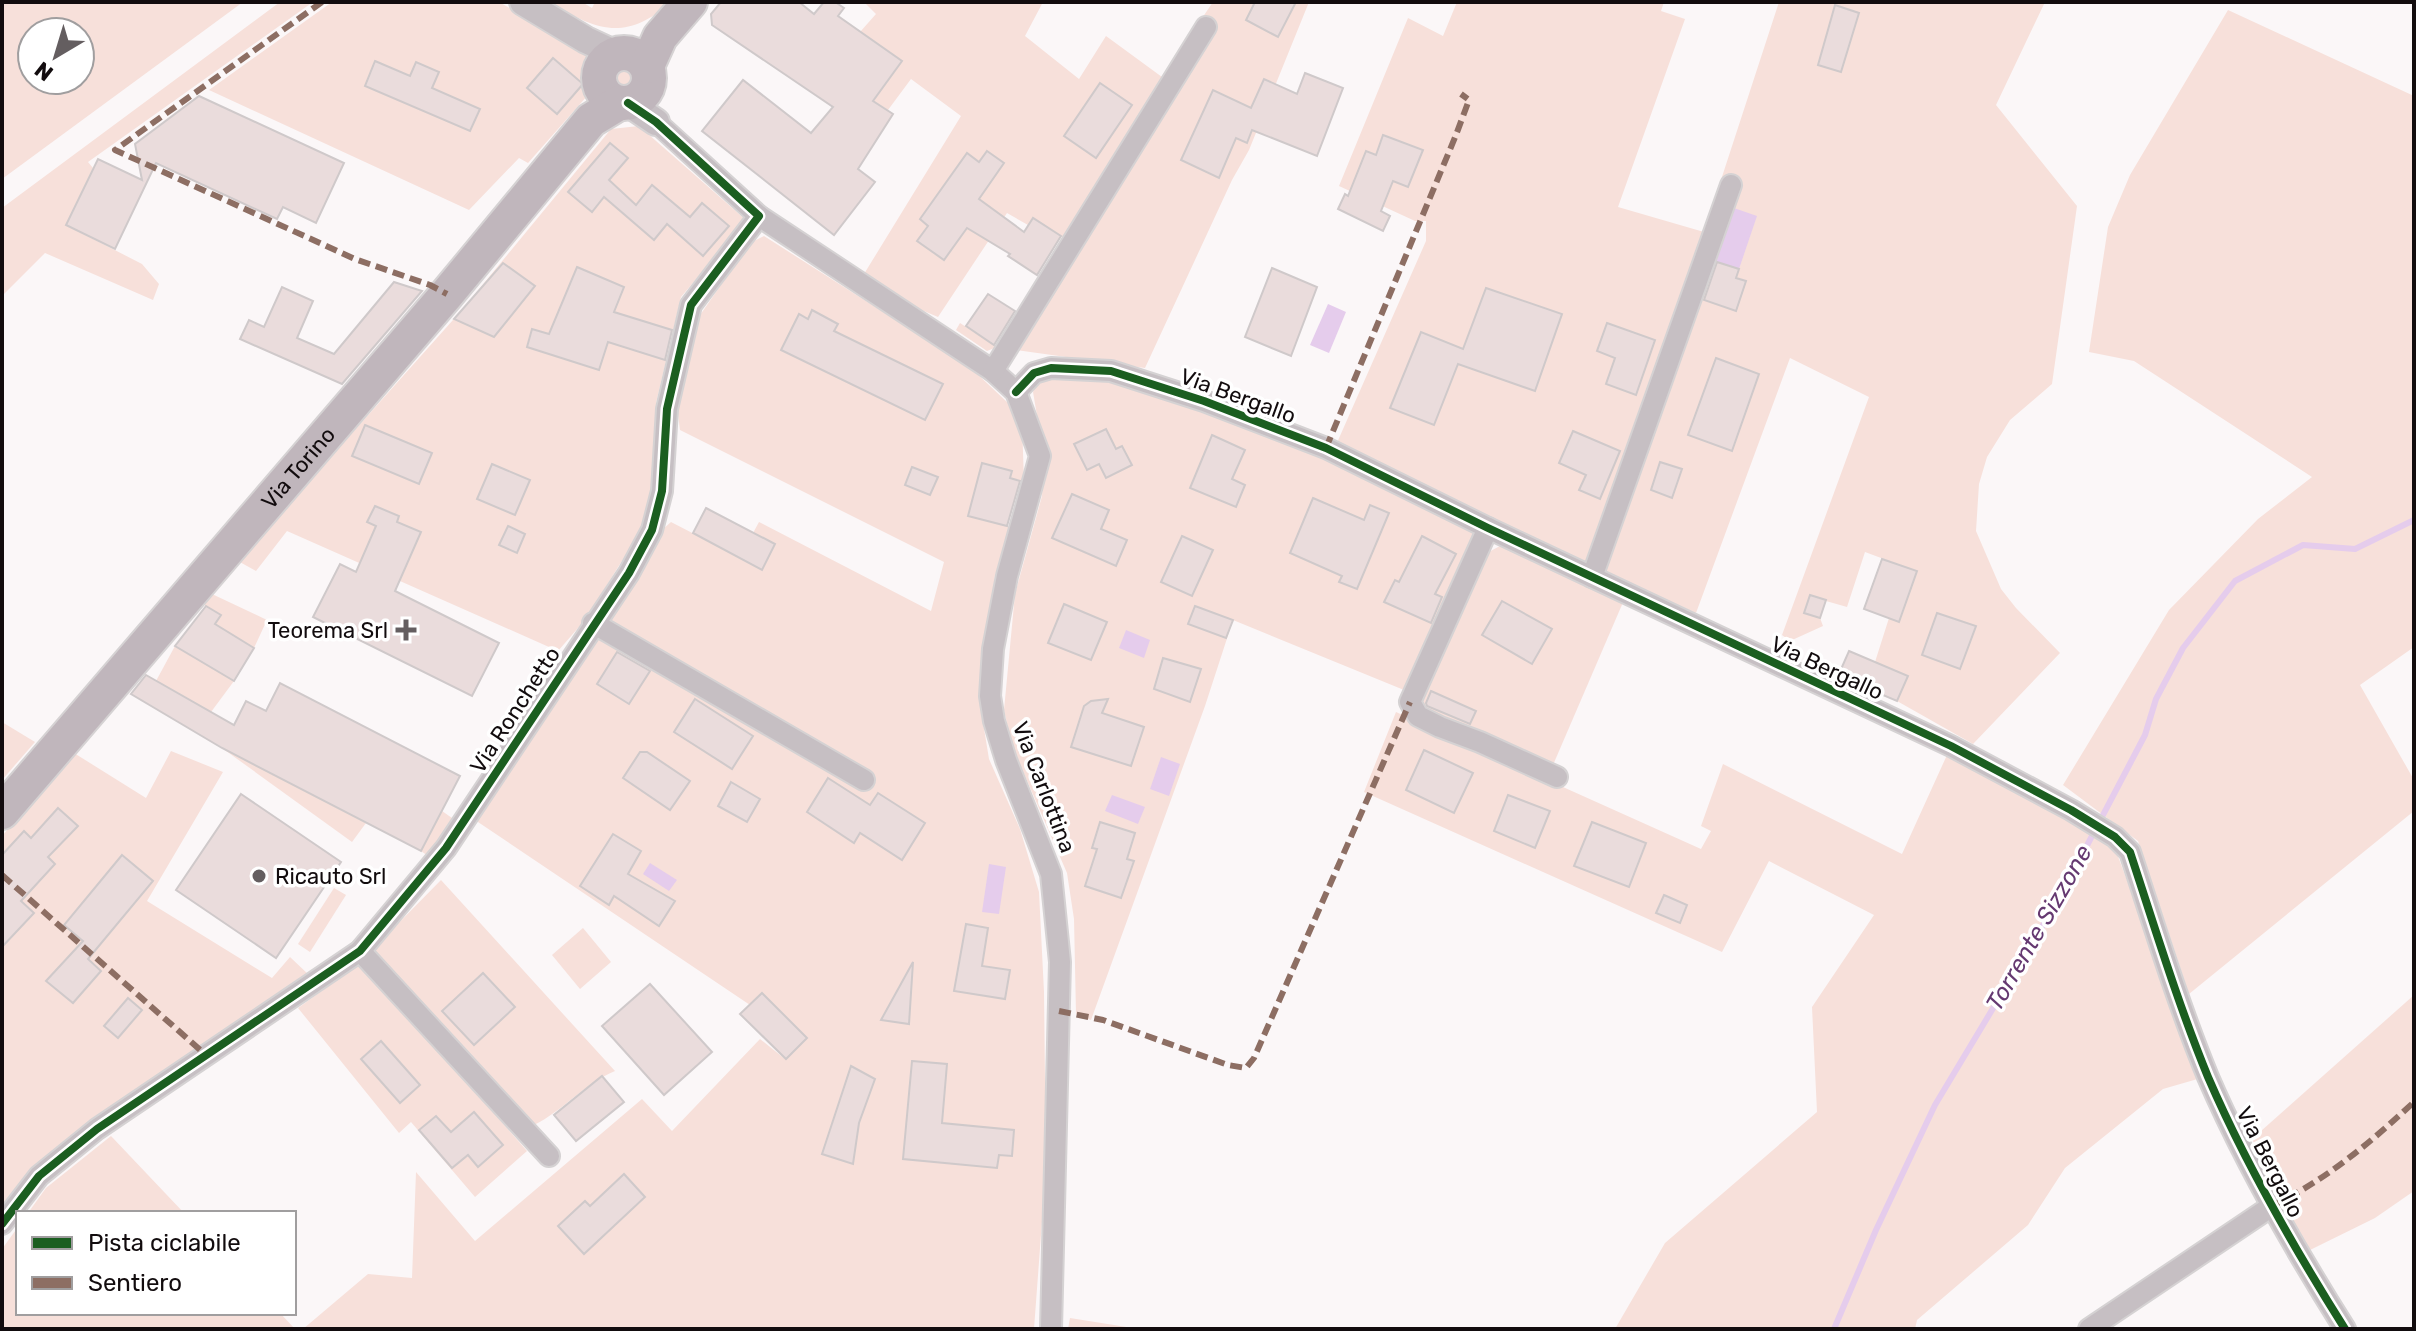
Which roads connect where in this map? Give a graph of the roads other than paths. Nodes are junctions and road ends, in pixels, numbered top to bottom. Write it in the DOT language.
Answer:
graph roads {
  1 [pos="523,2"];
  2 [pos="690,2"];
  3 [pos="1206,27"];
  4 [pos="624,79"];
  5 [pos="1731,185"];
  6 [pos="759,216"];
  7 [pos="993,371"];
  8 [pos="1016,392"];
  9 [pos="1488,528"];
  10 [pos="1592,577"];
  11 [pos="593,623"];
  12 [pos="1557,777"];
  13 [pos="864,780"];
  14 [pos="2,812"];
  15 [pos="360,951"];
  16 [pos="549,1156"];
  17 [pos="2272,1206"];
  18 [pos="2,1224"];
  19 [pos="1051,1329"];
  20 [pos="2089,1329"];
  21 [pos="2345,1329"];
  1 -- 4 [label="street"];
  2 -- 4 [label="main road, Via Torino"];
  3 -- 7 [label="street"];
  4 -- 6 [label="street"];
  4 -- 14 [label="main road, Via Torino"];
  5 -- 10 [label="street"];
  6 -- 7 [label="street, Via Carlottina"];
  6 -- 11 [label="street, Via Ronchetto"];
  7 -- 8 [label="street, Via Carlottina"];
  8 -- 9 [label="street, Via Bergallo"];
  8 -- 19 [label="street, Via Carlottina"];
  9 -- 10 [label="street, Via Bergallo"];
  9 -- 12 [label="street"];
  10 -- 17 [label="street, Via Bergallo"];
  11 -- 13 [label="street"];
  11 -- 15 [label="street, Via Ronchetto"];
  15 -- 16 [label="street"];
  15 -- 18 [label="street, Via Ronchetto"];
  17 -- 20 [label="street"];
  17 -- 21 [label="street, Via Bergallo"];
}
